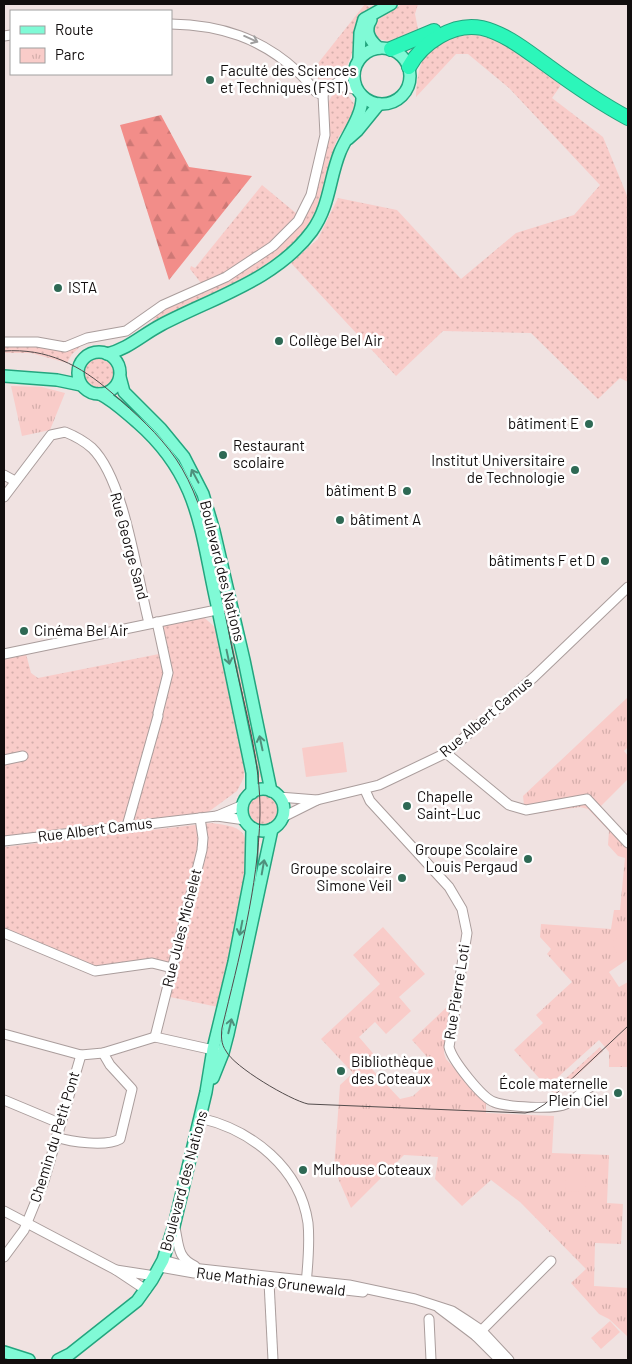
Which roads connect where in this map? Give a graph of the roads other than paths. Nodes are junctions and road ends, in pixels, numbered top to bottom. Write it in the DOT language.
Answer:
graph roads {
  1 [pos="390,4"];
  2 [pos="172,24"];
  3 [pos="466,28"];
  4 [pos="385,48"];
  5 [pos="360,59"];
  6 [pos="409,67"];
  7 [pos="354,70"];
  8 [pos="327,90"];
  9 [pos="360,93"];
  10 [pos="379,104"];
  11 [pos="628,118"];
  12 [pos="346,140"];
  13 [pos="143,336"];
  14 [pos="4,342"];
  15 [pos="107,354"];
  16 [pos="78,368"];
  17 [pos="119,372"];
  18 [pos="4,376"];
  19 [pos="57,380"];
  20 [pos="81,385"];
  21 [pos="100,394"];
  22 [pos="4,475"];
  23 [pos="16,482"];
  24 [pos="4,497"];
  25 [pos="628,587"];
  26 [pos="231,607"];
  27 [pos="218,610"];
  28 [pos="153,623"];
  29 [pos="4,654"];
  30 [pos="446,753"];
  31 [pos="23,756"];
  32 [pos="4,760"];
  33 [pos="365,790"];
  34 [pos="252,793"];
  35 [pos="275,794"];
  36 [pos="317,800"];
  37 [pos="243,805"];
  38 [pos="217,816"];
  39 [pos="283,817"];
  40 [pos="200,818"];
  41 [pos="248,824"];
  42 [pos="127,826"];
  43 [pos="272,829"];
  44 [pos="4,841"];
  45 [pos="628,843"];
  46 [pos="4,933"];
  47 [pos="172,968"];
  48 [pos="4,1034"];
  49 [pos="155,1037"];
  50 [pos="218,1051"];
  51 [pos="103,1053"];
  52 [pos="81,1055"];
  53 [pos="598,1084"];
  54 [pos="4,1100"];
  55 [pos="200,1118"];
  56 [pos="59,1123"];
  57 [pos="56,1137"];
  58 [pos="4,1211"];
  59 [pos="27,1223"];
  60 [pos="174,1226"];
  61 [pos="4,1258"];
  62 [pos="551,1261"];
  63 [pos="159,1268"];
  64 [pos="203,1268"];
  65 [pos="116,1270"];
  66 [pos="269,1282"];
  67 [pos="306,1284"];
  68 [pos="146,1290"];
  69 [pos="429,1319"];
  70 [pos="478,1333"];
  71 [pos="4,1352"];
  72 [pos="68,1357"];
  73 [pos="29,1360"];
  74 [pos="58,1360"];
  75 [pos="273,1360"];
  76 [pos="431,1360"];
  77 [pos="500,1360"];
  78 [pos="509,1360"];
  1 -- 4 [label="main road"];
  1 -- 5 [label="main road"];
  2 -- 8 [label="street, one-way"];
  3 -- 4 [label="highway"];
  3 -- 6 [label="highway"];
  3 -- 11 [label="highway"];
  4 -- 5 [label="main road"];
  4 -- 6 [label="main road"];
  5 -- 7 [label="main road"];
  6 -- 10 [label="main road"];
  7 -- 8 [label="street"];
  7 -- 9 [label="main road"];
  8 -- 9 [label="street"];
  8 -- 14 [label="street"];
  9 -- 10 [label="main road"];
  9 -- 12 [label="main road"];
  10 -- 12 [label="main road"];
  12 -- 13 [label="main road"];
  13 -- 15 [label="main road"];
  13 -- 17 [label="main road"];
  15 -- 16 [label="main road"];
  15 -- 17 [label="main road"];
  16 -- 19 [label="main road"];
  16 -- 20 [label="main road"];
  17 -- 21 [label="main road"];
  26 -- 17 [label="main road, Boulevard des Nations, one-way"];
  18 -- 19 [label="main road"];
  19 -- 20 [label="main road"];
  20 -- 21 [label="main road"];
  21 -- 27 [label="main road, Boulevard des Nations"];
  22 -- 23 [label="street"];
  23 -- 24 [label="street, Rue George Sand"];
  23 -- 28 [label="street, Rue George Sand"];
  25 -- 30 [label="street, Rue Albert Camus"];
  26 -- 27 [label="street"];
  35 -- 26 [label="main road, Boulevard des Nations, one-way"];
  27 -- 28 [label="street"];
  27 -- 34 [label="main road, Boulevard des Nations, one-way"];
  28 -- 29 [label="street"];
  28 -- 42 [label="street, Rue George Sand"];
  30 -- 33 [label="street, Rue Albert Camus"];
  30 -- 45 [label="street"];
  31 -- 32 [label="street"];
  33 -- 36 [label="street, Rue Albert Camus"];
  33 -- 53 [label="street, Rue Pierre Loti"];
  34 -- 35 [label="main road"];
  34 -- 37 [label="main road"];
  35 -- 36 [label="street, Rue Albert Camus"];
  35 -- 39 [label="main road"];
  36 -- 39 [label="street, Rue Albert Camus"];
  37 -- 38 [label="street, Rue Albert Camus"];
  37 -- 41 [label="main road"];
  38 -- 40 [label="street, Rue Albert Camus"];
  38 -- 41 [label="street, Rue Albert Camus"];
  39 -- 43 [label="main road"];
  40 -- 42 [label="street, Rue Albert Camus"];
  40 -- 47 [label="street, Rue Jules Michelet"];
  41 -- 43 [label="main road"];
  41 -- 50 [label="main road, Boulevard des Nations, one-way"];
  42 -- 44 [label="street, Rue Albert Camus"];
  50 -- 43 [label="main road, Boulevard des Nations, one-way"];
  46 -- 47 [label="street"];
  47 -- 49 [label="street, Rue Jules Michelet"];
  48 -- 52 [label="street"];
  49 -- 50 [label="street, Chemin du Petit Pont"];
  49 -- 51 [label="street, Chemin du Petit Pont"];
  50 -- 55 [label="main road, Boulevard des Nations"];
  51 -- 52 [label="street, Chemin du Petit Pont"];
  51 -- 57 [label="street"];
  52 -- 56 [label="street, Chemin du Petit Pont"];
  54 -- 56 [label="street"];
  55 -- 60 [label="main road, Boulevard des Nations"];
  55 -- 67 [label="street"];
  56 -- 57 [label="street, Chemin du Petit Pont"];
  57 -- 59 [label="street, Chemin du Petit Pont"];
  58 -- 59 [label="street"];
  59 -- 61 [label="street, Chemin du Petit Pont"];
  59 -- 65 [label="street"];
  60 -- 63 [label="main road, Boulevard des Nations"];
  60 -- 64 [label="street, Rue Mathias Grunewald"];
  62 -- 70 [label="street"];
  63 -- 64 [label="street, Rue Mathias Grunewald"];
  63 -- 65 [label="street"];
  63 -- 66 [label="street, Rue Mathias Grunewald"];
  63 -- 68 [label="main road, Boulevard des Nations"];
  64 -- 67 [label="street, Rue Mathias Grunewald"];
  65 -- 68 [label="street"];
  66 -- 67 [label="street, Rue Mathias Grunewald"];
  66 -- 75 [label="street"];
  67 -- 70 [label="street, Rue Mathias Grunewald"];
  68 -- 72 [label="main road, Boulevard des Nations"];
  69 -- 76 [label="street"];
  70 -- 77 [label="street, Rue Mathias Grunewald"];
  70 -- 78 [label="street, Rue Mathias Grunewald"];
  71 -- 73 [label="main road"];
  72 -- 74 [label="main road, Boulevard des Nations"];
}
